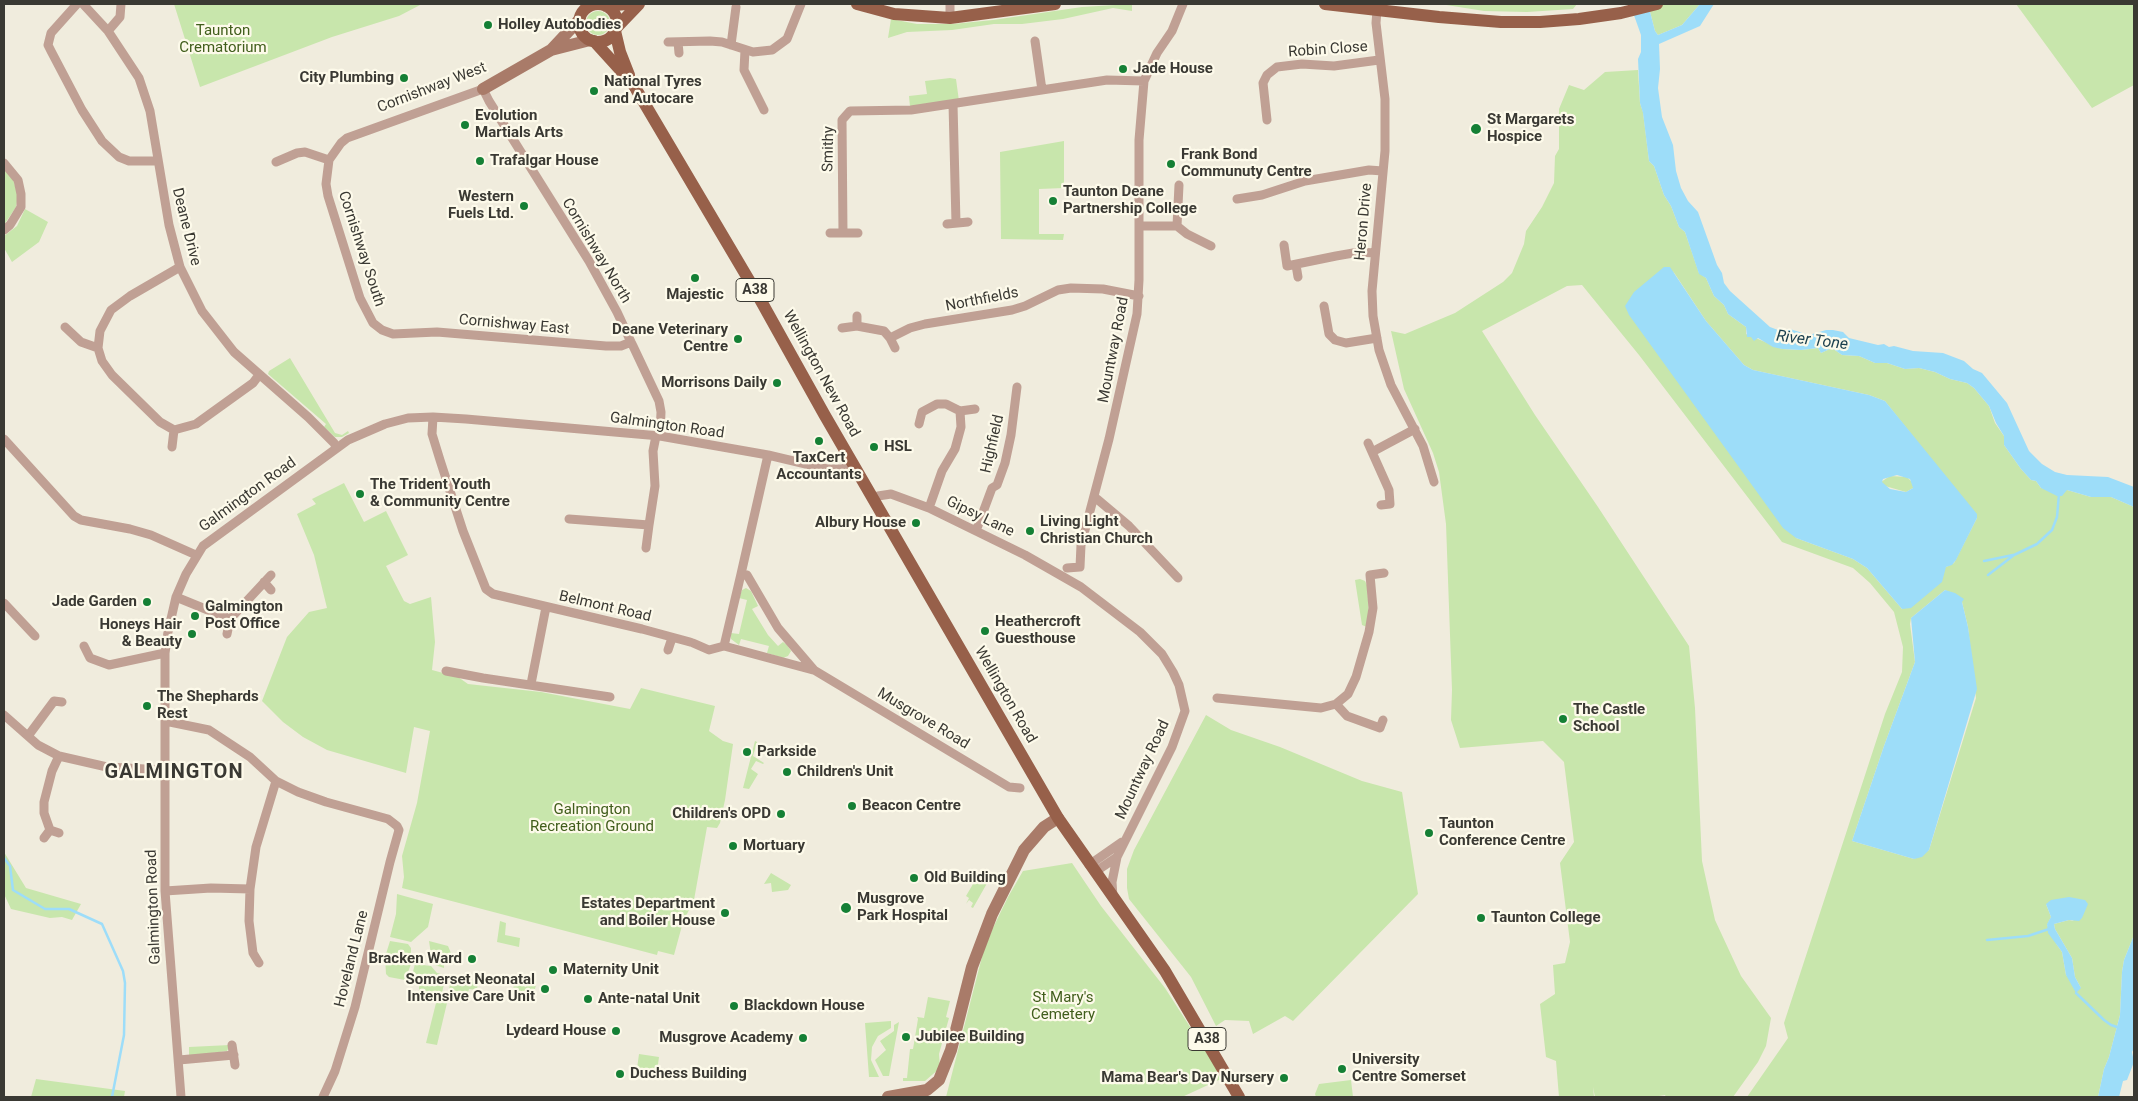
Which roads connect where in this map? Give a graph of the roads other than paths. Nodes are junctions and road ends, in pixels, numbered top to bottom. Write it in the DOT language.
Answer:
graph roads {
  1 [pos="77,4"];
  2 [pos="83,4"];
  3 [pos="121,4"];
  4 [pos="626,4"];
  5 [pos="640,4"];
  6 [pos="801,4"];
  7 [pos="857,4"];
  8 [pos="950,4"];
  9 [pos="1056,4"];
  10 [pos="1183,4"];
  11 [pos="1325,4"];
  12 [pos="1657,4"];
  13 [pos="602,5"];
  14 [pos="736,7"];
  15 [pos="1377,10"];
  16 [pos="580,12"];
  17 [pos="950,18"];
  18 [pos="615,29"];
  19 [pos="108,30"];
  20 [pos="592,40"];
  21 [pos="668,42"];
  22 [pos="678,42"];
  23 [pos="1035,42"];
  24 [pos="731,45"];
  25 [pos="551,50"];
  26 [pos="745,50"];
  27 [pos="679,53"];
  28 [pos="1380,60"];
  29 [pos="1144,81"];
  30 [pos="633,84"];
  31 [pos="483,89"];
  32 [pos="1042,90"];
  33 [pos="953,104"];
  34 [pos="764,110"];
  35 [pos="1267,120"];
  36 [pos="328,160"];
  37 [pos="158,161"];
  38 [pos="4,162"];
  39 [pos="276,162"];
  40 [pos="1383,171"];
  41 [pos="1179,185"];
  42 [pos="1237,198"];
  43 [pos="968,222"];
  44 [pos="1139,226"];
  45 [pos="1177,226"];
  46 [pos="4,230"];
  47 [pos="843,233"];
  48 [pos="858,233"];
  49 [pos="830,234"];
  50 [pos="1284,245"];
  51 [pos="1211,246"];
  52 [pos="1375,254"];
  53 [pos="1296,265"];
  54 [pos="180,267"];
  55 [pos="1298,278"];
  56 [pos="1139,296"];
  57 [pos="1324,306"];
  58 [pos="856,316"];
  59 [pos="857,326"];
  60 [pos="65,327"];
  61 [pos="842,328"];
  62 [pos="393,334"];
  63 [pos="890,338"];
  64 [pos="1376,338"];
  65 [pos="631,342"];
  66 [pos="98,348"];
  67 [pos="895,348"];
  68 [pos="260,375"];
  69 [pos="1017,387"];
  70 [pos="975,409"];
  71 [pos="960,411"];
  72 [pos="433,417"];
  73 [pos="918,424"];
  74 [pos="1415,429"];
  75 [pos="174,430"];
  76 [pos="658,436"];
  77 [pos="4,439"];
  78 [pos="1368,443"];
  79 [pos="172,447"];
  80 [pos="336,448"];
  81 [pos="1372,452"];
  82 [pos="768,455"];
  83 [pos="853,465"];
  84 [pos="1434,482"];
  85 [pos="873,499"];
  86 [pos="1094,499"];
  87 [pos="1390,504"];
  88 [pos="929,508"];
  89 [pos="569,519"];
  90 [pos="649,526"];
  91 [pos="976,530"];
  92 [pos="646,548"];
  93 [pos="196,555"];
  94 [pos="1066,568"];
  95 [pos="1384,573"];
  96 [pos="741,574"];
  97 [pos="270,575"];
  98 [pos="1178,578"];
  99 [pos="264,582"];
  100 [pos="271,590"];
  101 [pos="176,597"];
  102 [pos="1095,597"];
  103 [pos="4,603"];
  104 [pos="546,607"];
  105 [pos="230,619"];
  106 [pos="33,630"];
  107 [pos="658,633"];
  108 [pos="227,634"];
  109 [pos="672,638"];
  110 [pos="84,646"];
  111 [pos="724,646"];
  112 [pos="668,650"];
  113 [pos="166,652"];
  114 [pos="459,663"];
  115 [pos="814,670"];
  116 [pos="446,671"];
  117 [pos="457,673"];
  118 [pos="531,684"];
  119 [pos="610,697"];
  120 [pos="1217,698"];
  121 [pos="55,699"];
  122 [pos="1336,704"];
  123 [pos="4,715"];
  124 [pos="1383,720"];
  125 [pos="165,721"];
  126 [pos="28,736"];
  127 [pos="59,756"];
  128 [pos="165,770"];
  129 [pos="276,781"];
  130 [pos="1020,788"];
  131 [pos="1058,818"];
  132 [pos="59,833"];
  133 [pos="1124,840"];
  134 [pos="1117,857"];
  135 [pos="1092,868"];
  136 [pos="250,889"];
  137 [pos="165,891"];
  138 [pos="1113,898"];
  139 [pos="259,963"];
  140 [pos="232,1045"];
  141 [pos="179,1060"];
  142 [pos="181,1097"];
  143 [pos="323,1097"];
  144 [pos="888,1097"];
  145 [pos="1239,1097"];
  1 -- 37 [label="street"];
  2 -- 19 [label="street, Deane Drive"];
  3 -- 19 [label="street"];
  4 -- 13 [label="main road"];
  5 -- 18 [label="main road"];
  6 -- 26 [label="street"];
  7 -- 17 [label="main road"];
  8 -- 17 [label="street"];
  9 -- 17 [label="main road"];
  10 -- 29 [label="street, Mountway Road"];
  11 -- 15 [label="main road"];
  12 -- 15 [label="main road"];
  13 -- 16 [label="main road"];
  13 -- 18 [label="main road, A38"];
  14 -- 24 [label="street"];
  15 -- 28 [label="street, Heron Drive"];
  16 -- 20 [label="main road, A38"];
  16 -- 25 [label="street, Cornishway West"];
  18 -- 20 [label="main road"];
  18 -- 30 [label="main road, Wellington New Road / A38"];
  19 -- 37 [label="street, Deane Drive"];
  20 -- 25 [label="street, Cornishway West"];
  20 -- 30 [label="main road, Wellington New Road / A38"];
  21 -- 22 [label="street"];
  22 -- 24 [label="street"];
  22 -- 27 [label="street"];
  23 -- 32 [label="street"];
  24 -- 26 [label="street"];
  25 -- 31 [label="street, Cornishway West"];
  26 -- 34 [label="street"];
  28 -- 35 [label="street, Robin Close"];
  28 -- 40 [label="street, Heron Drive"];
  29 -- 32 [label="street, Smithy"];
  29 -- 44 [label="street, Mountway Road"];
  30 -- 83 [label="main road, Wellington New Road / A38"];
  31 -- 36 [label="street, Cornishway West"];
  31 -- 65 [label="street, Cornishway North"];
  32 -- 33 [label="street, Smithy"];
  33 -- 43 [label="street"];
  33 -- 47 [label="street, Smithy"];
  36 -- 39 [label="street"];
  36 -- 62 [label="street, Cornishway South"];
  37 -- 54 [label="street, Deane Drive"];
  38 -- 46 [label="street"];
  40 -- 42 [label="street"];
  40 -- 52 [label="street, Heron Drive"];
  41 -- 45 [label="street"];
  44 -- 45 [label="street"];
  44 -- 56 [label="street, Mountway Road"];
  45 -- 51 [label="street"];
  47 -- 48 [label="street"];
  47 -- 49 [label="street"];
  50 -- 53 [label="street"];
  52 -- 53 [label="street"];
  52 -- 64 [label="street, Heron Drive"];
  53 -- 55 [label="street"];
  54 -- 66 [label="street"];
  54 -- 68 [label="street, Deane Drive"];
  56 -- 63 [label="street, Northfields"];
  56 -- 86 [label="street, Mountway Road"];
  57 -- 64 [label="street"];
  58 -- 59 [label="street"];
  59 -- 61 [label="street"];
  59 -- 63 [label="street"];
  60 -- 66 [label="street"];
  62 -- 65 [label="street, Cornishway East"];
  63 -- 67 [label="street"];
  64 -- 74 [label="street, Heron Drive"];
  65 -- 76 [label="street, Cornishway North"];
  66 -- 75 [label="street"];
  68 -- 75 [label="street"];
  68 -- 80 [label="street, Deane Drive"];
  69 -- 91 [label="street, Highfield"];
  70 -- 71 [label="street"];
  71 -- 73 [label="street"];
  71 -- 88 [label="street"];
  72 -- 76 [label="street, Galmington Road"];
  72 -- 80 [label="street, Galmington Road"];
  72 -- 104 [label="street, Belmont Road"];
  74 -- 81 [label="street"];
  74 -- 84 [label="street, Heron Drive"];
  75 -- 79 [label="street"];
  76 -- 82 [label="street, Galmington Road"];
  76 -- 90 [label="street, Cornishway North"];
  77 -- 93 [label="street"];
  78 -- 81 [label="street"];
  80 -- 93 [label="street, Galmington Road"];
  81 -- 87 [label="street"];
  82 -- 83 [label="street, Galmington Road"];
  82 -- 96 [label="street"];
  83 -- 85 [label="main road, Wellington New Road / A38"];
  85 -- 88 [label="street, Gipsy Lane"];
  85 -- 131 [label="main road, Wellington Road / A38"];
  86 -- 94 [label="street, Mountway Road"];
  86 -- 98 [label="street"];
  88 -- 91 [label="street, Gipsy Lane"];
  89 -- 90 [label="street"];
  90 -- 92 [label="street, Cornishway North"];
  91 -- 102 [label="street, Gipsy Lane"];
  93 -- 101 [label="street, Galmington Road"];
  95 -- 122 [label="street"];
  96 -- 111 [label="street"];
  96 -- 115 [label="street, Musgrove Road"];
  97 -- 99 [label="street"];
  99 -- 100 [label="street"];
  99 -- 105 [label="street"];
  101 -- 105 [label="street"];
  101 -- 113 [label="street, Galmington Road"];
  102 -- 133 [label="street, Mountway Road"];
  103 -- 106 [label="street"];
  104 -- 107 [label="street, Belmont Road"];
  104 -- 118 [label="street, Belmont Road"];
  105 -- 108 [label="street"];
  107 -- 109 [label="street, Musgrove Road"];
  109 -- 111 [label="street, Musgrove Road"];
  109 -- 112 [label="street"];
  110 -- 113 [label="street"];
  111 -- 115 [label="street, Musgrove Road"];
  113 -- 125 [label="street, Galmington Road"];
  114 -- 117 [label="street"];
  115 -- 130 [label="street, Musgrove Road"];
  116 -- 117 [label="street"];
  117 -- 118 [label="street"];
  118 -- 119 [label="street"];
  120 -- 122 [label="street"];
  121 -- 126 [label="street"];
  122 -- 124 [label="street"];
  123 -- 126 [label="street"];
  125 -- 128 [label="street, Galmington Road"];
  125 -- 129 [label="street"];
  126 -- 127 [label="street"];
  127 -- 128 [label="street"];
  127 -- 132 [label="street"];
  128 -- 137 [label="street, Galmington Road"];
  129 -- 136 [label="street"];
  129 -- 143 [label="street, Hoveland Lane"];
  131 -- 135 [label="main road, A38"];
  131 -- 144 [label="street"];
  133 -- 134 [label="street, Mountway Road"];
  133 -- 135 [label="street, Mountway Road"];
  134 -- 135 [label="street"];
  134 -- 138 [label="street, Mountway Road"];
  135 -- 138 [label="main road, A38"];
  136 -- 137 [label="street"];
  136 -- 139 [label="street"];
  137 -- 141 [label="street, Galmington Road"];
  138 -- 145 [label="main road, A38"];
  140 -- 141 [label="street"];
  141 -- 142 [label="street, Galmington Road"];
}
